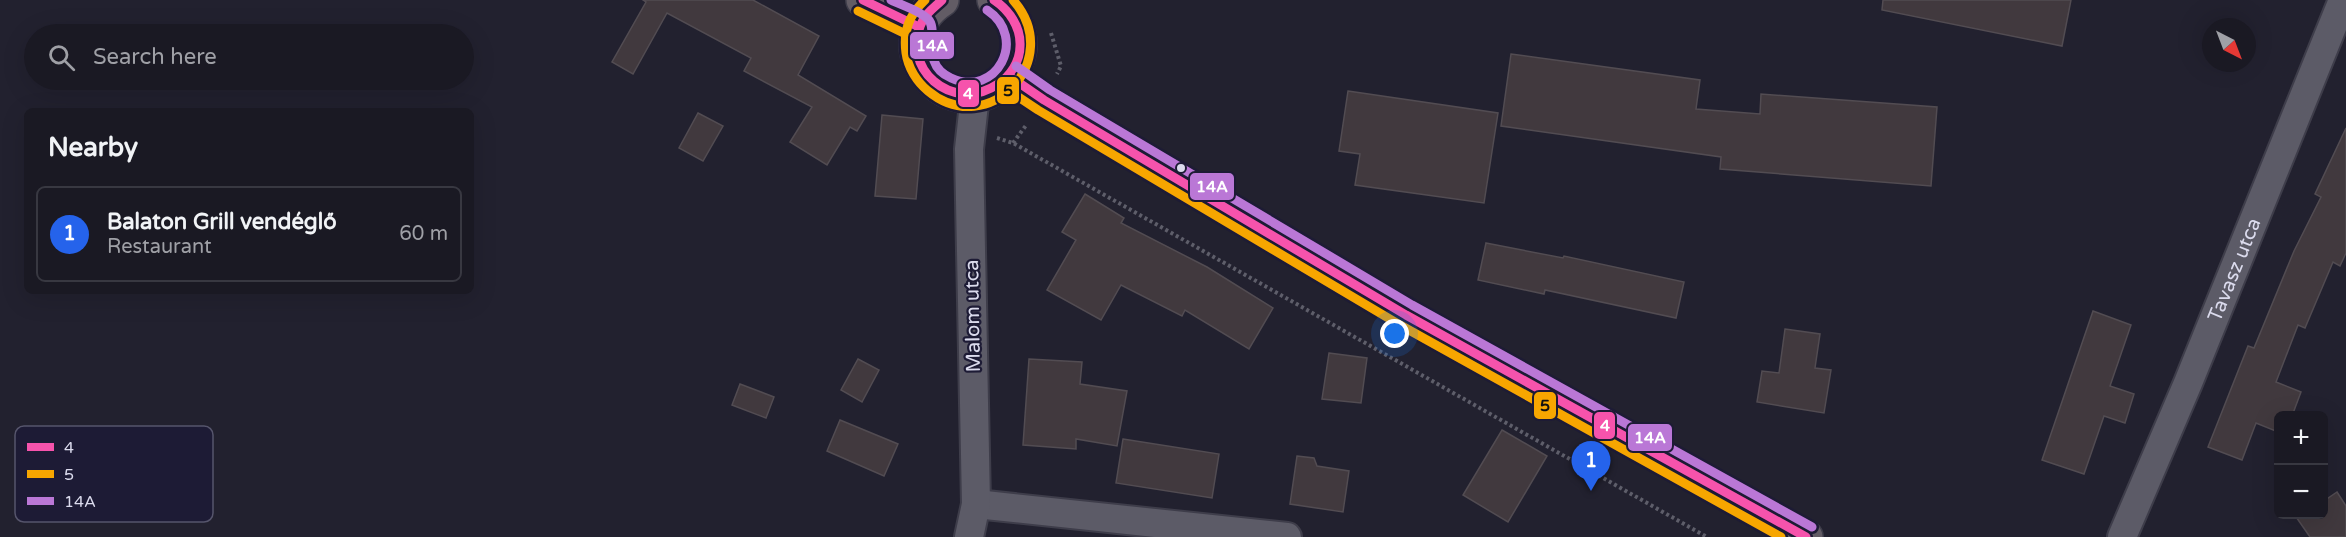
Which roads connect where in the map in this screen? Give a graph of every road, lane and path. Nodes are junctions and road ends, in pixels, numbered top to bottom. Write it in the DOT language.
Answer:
graph roads {
  1 [pos="863,0"];
  2 [pos="942,0"];
  3 [pos="994,0"];
  4 [pos="2343,0"];
  5 [pos="919,27"];
  6 [pos="1008,76"];
  7 [pos="975,95"];
  8 [pos="1013,143"];
  9 [pos="976,504"];
  10 [pos="969,537"];
  11 [pos="1287,537"];
  12 [pos="1707,537"];
  13 [pos="1806,537"];
  14 [pos="2122,537"];
  1 -- 5 [label="main road"];
  2 -- 5 [label="main road"];
  3 -- 6 [label="main road"];
  4 -- 14 [label="street, Tavasz utca"];
  5 -- 7 [label="main road"];
  6 -- 7 [label="main road"];
  6 -- 13 [label="main road"];
  7 -- 9 [label="street, Malom utca"];
  8 -- 12 [label="path"];
  9 -- 10 [label="street, Malom utca"];
  9 -- 11 [label="street"];
}
